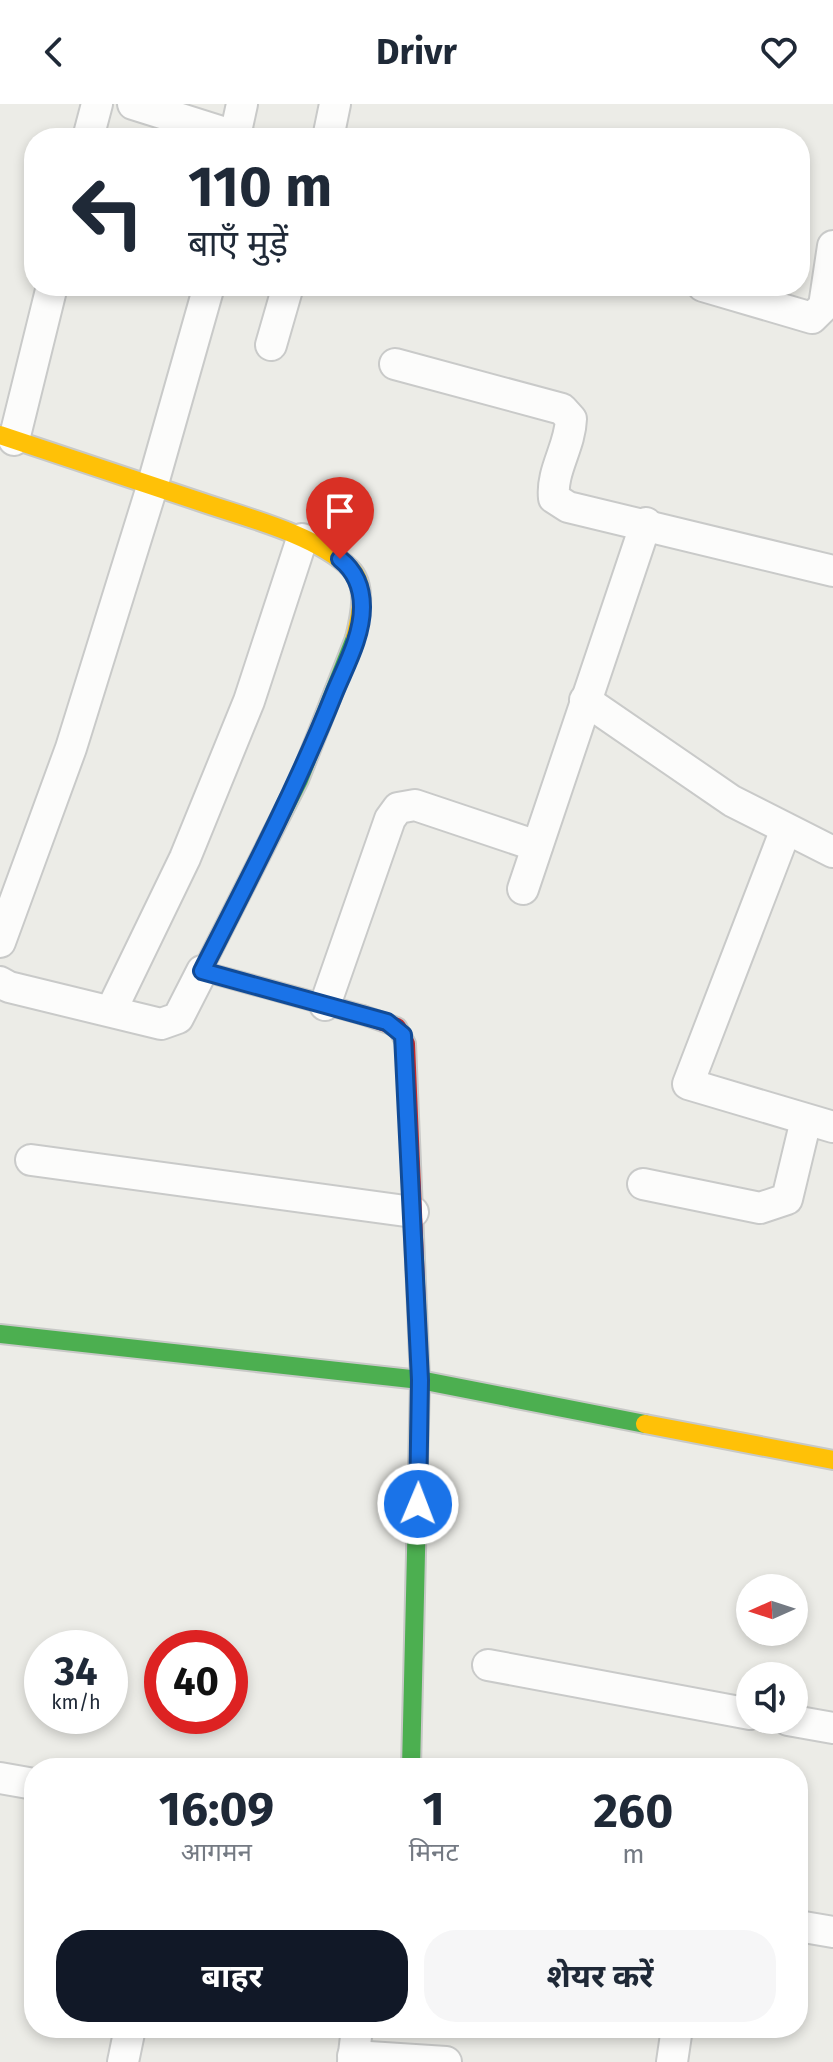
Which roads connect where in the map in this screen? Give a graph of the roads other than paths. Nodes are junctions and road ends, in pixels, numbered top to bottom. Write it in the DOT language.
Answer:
graph roads {
  1 [pos="97,104"];
  2 [pos="133,104"];
  3 [pos="242,104"];
  4 [pos="335,104"];
  5 [pos="91,128"];
  6 [pos="209,128"];
  7 [pos="239,128"];
  8 [pos="330,128"];
  9 [pos="833,246"];
  10 [pos="49,296"];
  11 [pos="206,296"];
  12 [pos="285,296"];
  13 [pos="737,296"];
  14 [pos="271,345"];
  15 [pos="395,364"];
  16 [pos="7,438"];
  17 [pos="152,487"];
  18 [pos="646,523"];
  19 [pos="302,539"];
  20 [pos="833,571"];
  21 [pos="585,700"];
  22 [pos="786,829"];
  23 [pos="537,846"];
  24 [pos="833,852"];
  25 [pos="523,889"];
  26 [pos="0,942"];
  27 [pos="202,971"];
  28 [pos="0,982"];
  29 [pos="325,1005"];
  30 [pos="111,1011"];
  31 [pos="820,1124"];
  32 [pos="31,1160"];
  33 [pos="643,1184"];
  34 [pos="413,1212"];
  35 [pos="0,1334"];
  36 [pos="420,1380"];
  37 [pos="833,1460"];
  38 [pos="488,1665"];
  39 [pos="736,1711"];
  40 [pos="808,1724"];
  41 [pos="833,1728"];
  42 [pos="411,1758"];
  43 [pos="0,1778"];
  44 [pos="24,1782"];
  45 [pos="808,1928"];
  46 [pos="833,1932"];
  47 [pos="128,2038"];
  48 [pos="676,2038"];
  49 [pos="354,2049"];
  50 [pos="123,2062"];
  51 [pos="446,2062"];
  52 [pos="672,2062"];
  1 -- 5 [label="street"];
  2 -- 6 [label="street"];
  3 -- 7 [label="street"];
  4 -- 8 [label="street"];
  9 -- 13 [label="street"];
  10 -- 16 [label="street"];
  11 -- 17 [label="street"];
  12 -- 14 [label="street"];
  15 -- 18 [label="street"];
  16 -- 17 [label="street"];
  17 -- 19 [label="street"];
  17 -- 26 [label="street"];
  18 -- 20 [label="street"];
  18 -- 21 [label="street"];
  19 -- 27 [label="street"];
  19 -- 30 [label="street"];
  21 -- 22 [label="street"];
  21 -- 23 [label="street"];
  22 -- 24 [label="street"];
  22 -- 31 [label="street"];
  23 -- 25 [label="street"];
  23 -- 29 [label="street"];
  27 -- 29 [label="street"];
  27 -- 30 [label="street"];
  28 -- 30 [label="street"];
  29 -- 34 [label="street"];
  31 -- 33 [label="street"];
  32 -- 34 [label="street"];
  34 -- 36 [label="street"];
  35 -- 36 [label="street"];
  36 -- 37 [label="street"];
  36 -- 42 [label="street"];
  38 -- 39 [label="street"];
  40 -- 41 [label="street"];
  43 -- 44 [label="street"];
  45 -- 46 [label="street"];
  47 -- 50 [label="street"];
  48 -- 52 [label="street"];
  49 -- 51 [label="street"];
}
